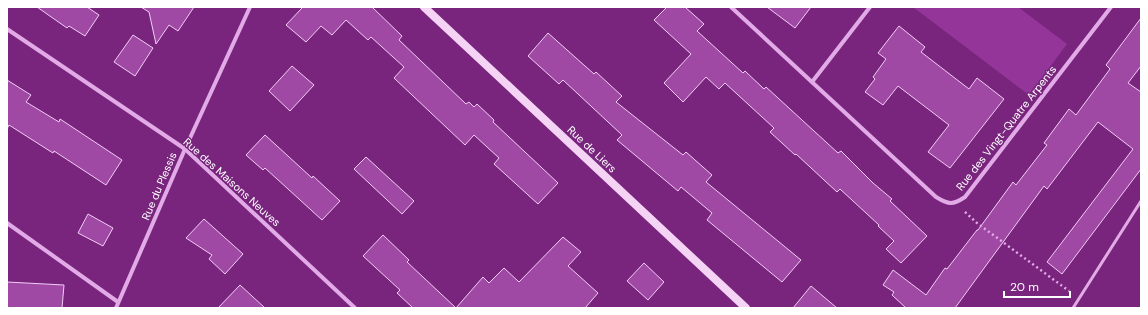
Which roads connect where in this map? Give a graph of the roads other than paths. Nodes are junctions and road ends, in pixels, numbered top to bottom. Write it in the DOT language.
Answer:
graph roads {
  1 [pos="250,7"];
  2 [pos="424,7"];
  3 [pos="731,7"];
  4 [pos="870,7"];
  5 [pos="1111,7"];
  6 [pos="7,29"];
  7 [pos="812,82"];
  8 [pos="185,148"];
  9 [pos="1141,201"];
  10 [pos="7,223"];
  11 [pos="118,302"];
  12 [pos="116,308"];
  13 [pos="355,308"];
  14 [pos="746,308"];
  15 [pos="1073,308"];
  1 -- 8 [label="street, Rue du Plessis"];
  2 -- 14 [label="street, Rue de Liers"];
  3 -- 7 [label="street, Rue des Vingt-Quatre Arpents"];
  4 -- 7 [label="street"];
  5 -- 7 [label="street, Rue des Vingt-Quatre Arpents"];
  6 -- 8 [label="street, Rue des Maisons Neuves"];
  8 -- 11 [label="street, Rue du Plessis"];
  8 -- 13 [label="street, Rue des Maisons Neuves"];
  9 -- 15 [label="lane"];
  10 -- 11 [label="street"];
  11 -- 12 [label="street, Rue du Plessis"];
}
